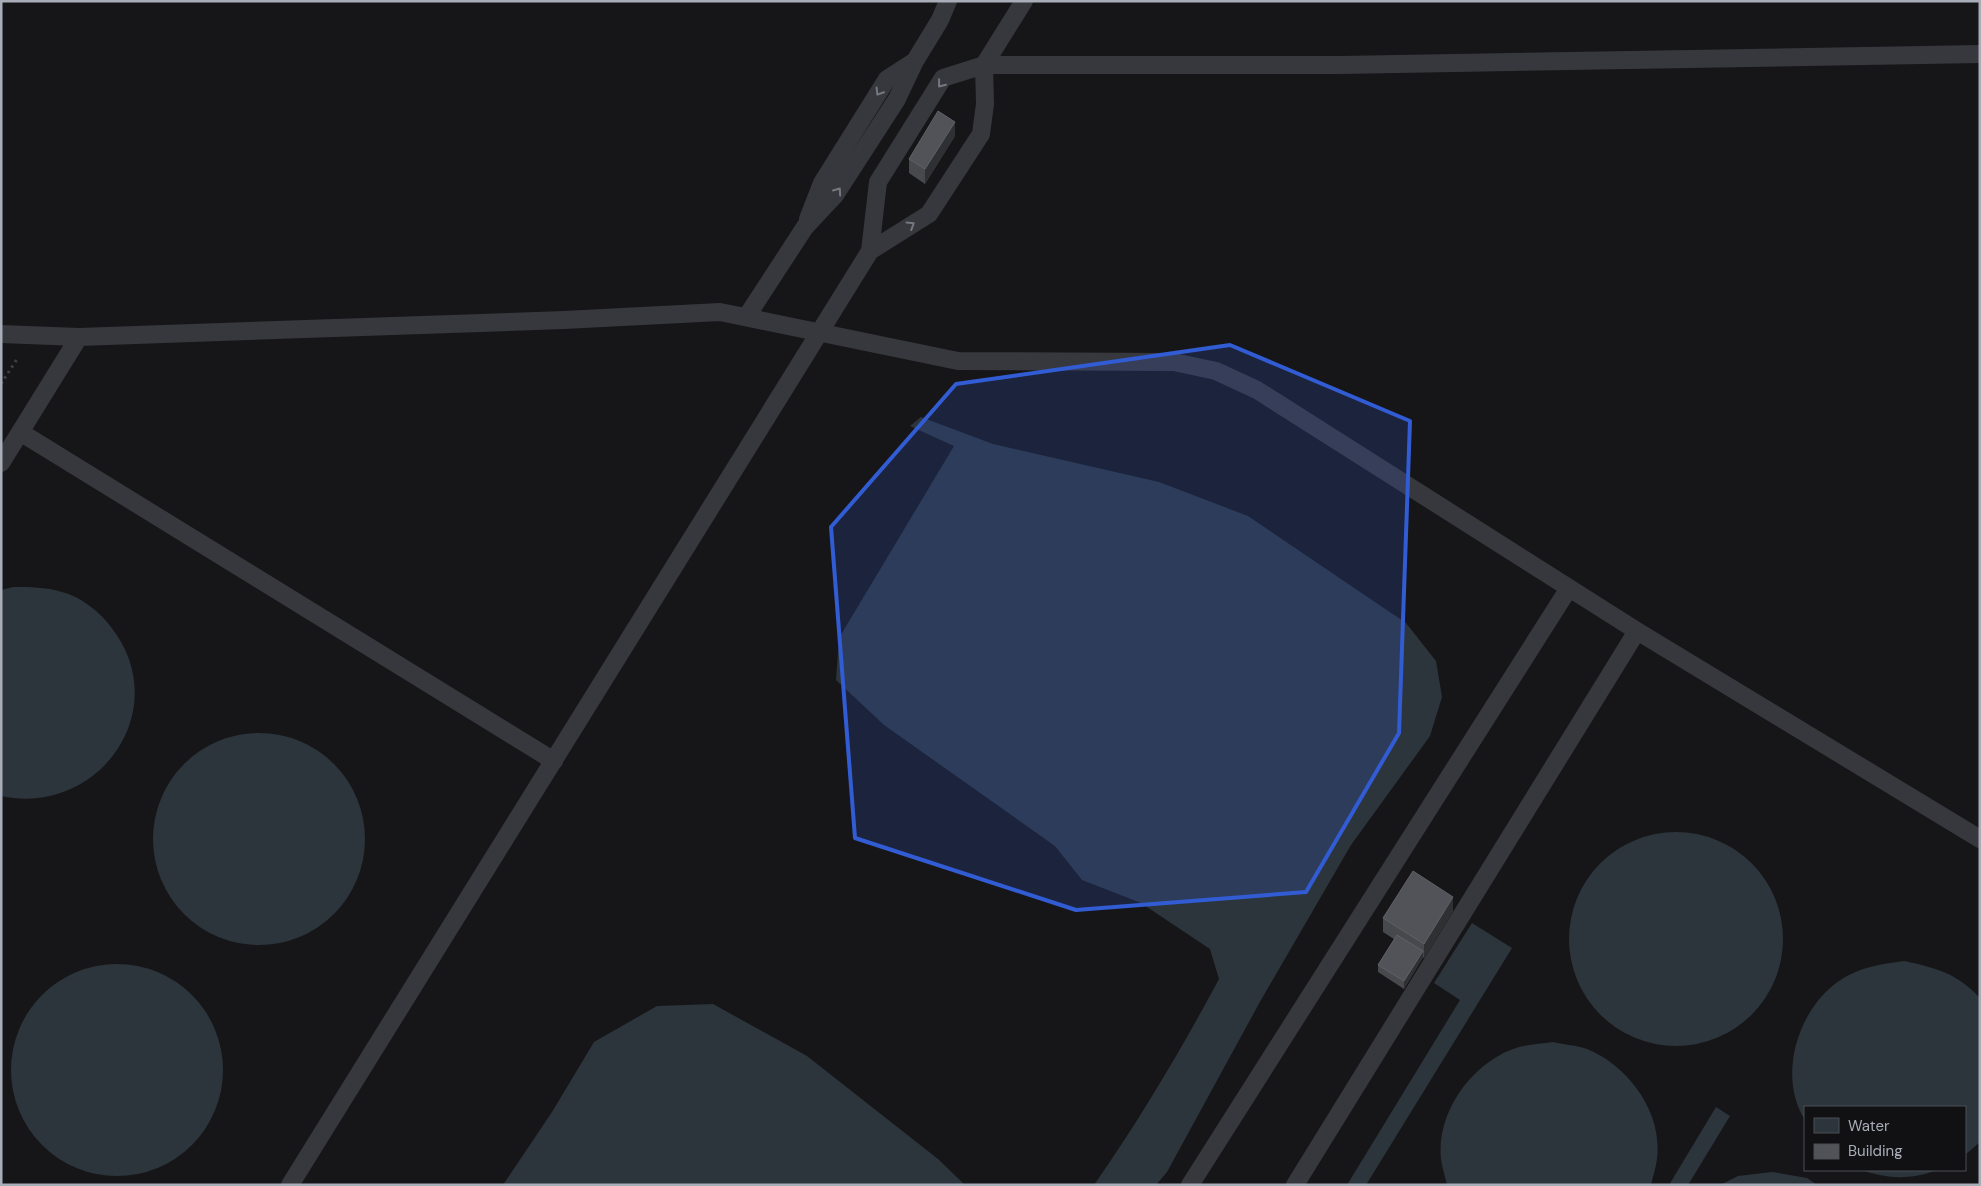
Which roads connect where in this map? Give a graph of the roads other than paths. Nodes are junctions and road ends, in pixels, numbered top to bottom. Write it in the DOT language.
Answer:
graph roads {
  1 [pos="948,1"];
  2 [pos="1024,1"];
  3 [pos="1980,54"];
  4 [pos="984,65"];
  5 [pos="870,251"];
  6 [pos="748,316"];
  7 [pos="820,332"];
  8 [pos="1,334"];
  9 [pos="79,337"];
  10 [pos="20,432"];
  11 [pos="1,463"];
  12 [pos="1570,588"];
  13 [pos="1637,631"];
  14 [pos="554,761"];
  15 [pos="1980,839"];
  16 [pos="290,1185"];
  17 [pos="1190,1185"];
  18 [pos="1295,1185"];
  1 -- 6 [label="lane"];
  2 -- 4 [label="lane"];
  3 -- 4 [label="lane"];
  5 -- 4 [label="lane, one-way"];
  4 -- 5 [label="lane, one-way"];
  5 -- 7 [label="lane"];
  6 -- 7 [label="lane"];
  6 -- 9 [label="lane"];
  7 -- 12 [label="lane"];
  7 -- 14 [label="lane"];
  8 -- 9 [label="lane"];
  9 -- 10 [label="lane"];
  10 -- 11 [label="lane"];
  10 -- 14 [label="lane"];
  12 -- 13 [label="lane"];
  12 -- 17 [label="lane"];
  13 -- 15 [label="lane"];
  13 -- 18 [label="lane"];
  14 -- 16 [label="lane"];
}
